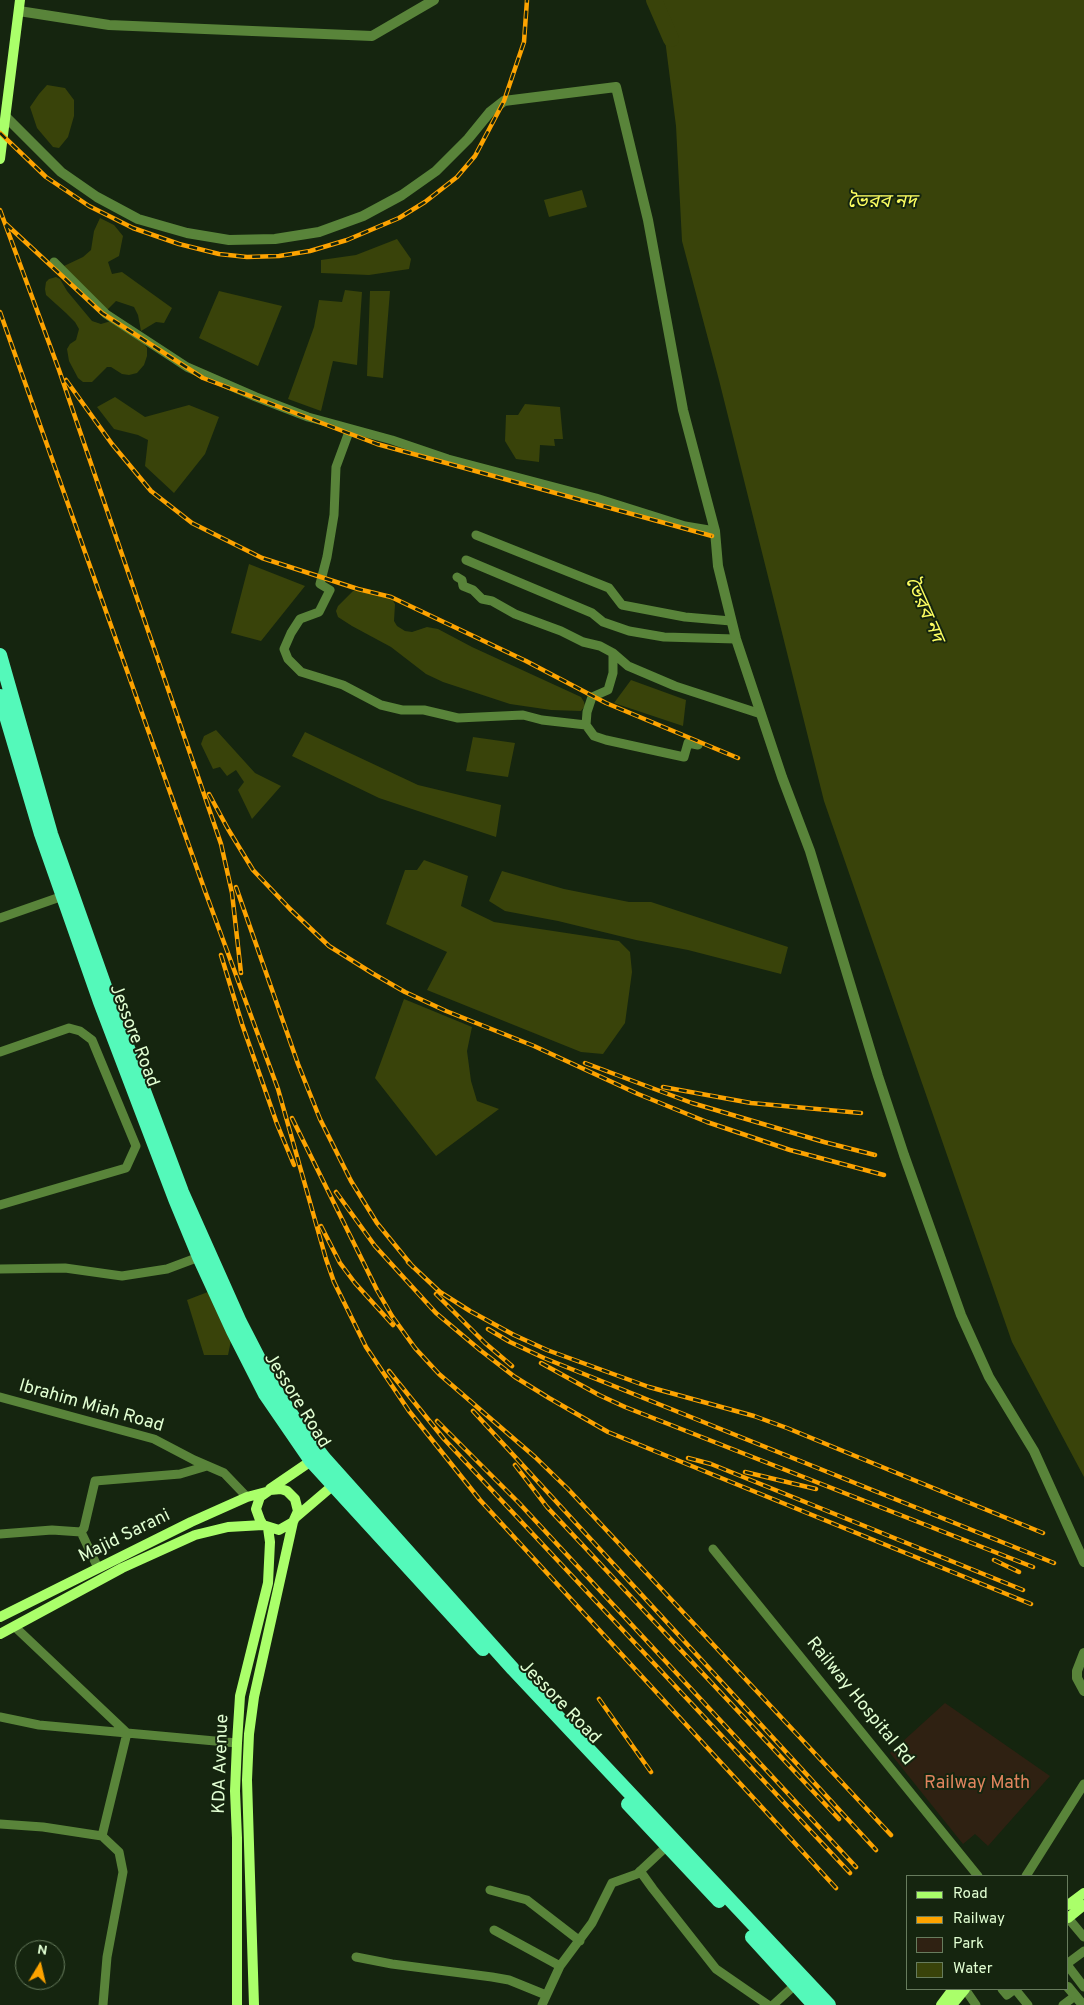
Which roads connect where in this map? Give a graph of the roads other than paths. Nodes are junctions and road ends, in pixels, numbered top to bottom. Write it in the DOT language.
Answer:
graph roads {
  1 [pos="434,0"];
  2 [pos="20,5"];
  3 [pos="6,117"];
  4 [pos="0,159"];
  5 [pos="54,262"];
  6 [pos="350,429"];
  7 [pos="715,530"];
  8 [pos="476,535"];
  9 [pos="466,560"];
  10 [pos="457,577"];
  11 [pos="731,621"];
  12 [pos="736,639"];
  13 [pos="613,653"];
  14 [pos="0,655"];
  15 [pos="0,696"];
  16 [pos="760,714"];
  17 [pos="586,725"];
  18 [pos="698,745"];
  19 [pos="63,896"];
  20 [pos="0,918"];
  21 [pos="0,1052"];
  22 [pos="154,1143"];
  23 [pos="136,1146"];
  24 [pos="0,1205"];
  25 [pos="198,1257"];
  26 [pos="0,1269"];
  27 [pos="0,1397"];
  28 [pos="311,1461"];
  29 [pos="207,1466"];
  30 [pos="338,1481"];
  31 [pos="268,1491"];
  32 [pos="247,1497"];
  33 [pos="295,1520"];
  34 [pos="266,1526"];
  35 [pos="81,1532"];
  36 [pos="0,1534"];
  37 [pos="713,1549"];
  38 [pos="1084,1562"];
  39 [pos="98,1568"];
  40 [pos="0,1617"];
  41 [pos="15,1627"];
  42 [pos="0,1634"];
  43 [pos="1084,1653"];
  44 [pos="1084,1691"];
  45 [pos="0,1717"];
  46 [pos="127,1733"];
  47 [pos="237,1743"];
  48 [pos="1084,1784"];
  49 [pos="0,1824"];
  50 [pos="102,1836"];
  51 [pos="669,1843"];
  52 [pos="640,1870"];
  53 [pos="977,1875"];
  54 [pos="1027,1875"];
  55 [pos="490,1890"];
  56 [pos="1084,1893"];
  57 [pos="1069,1904"];
  58 [pos="1084,1905"];
  59 [pos="1069,1917"];
  60 [pos="1069,1919"];
  61 [pos="494,1930"];
  62 [pos="1084,1937"];
  63 [pos="580,1941"];
  64 [pos="1084,1951"];
  65 [pos="356,1957"];
  66 [pos="1069,1961"];
  67 [pos="560,1966"];
  68 [pos="1069,1967"];
  69 [pos="795,1985"];
  70 [pos="1084,1987"];
  71 [pos="1069,1988"];
  72 [pos="952,1990"];
  73 [pos="964,1990"];
  74 [pos="966,1990"];
  75 [pos="1003,1990"];
  76 [pos="1014,1990"];
  77 [pos="1016,1990"];
  78 [pos="546,1995"];
  79 [pos="1075,1996"];
  80 [pos="103,2005"];
  81 [pos="237,2005"];
  82 [pos="254,2005"];
  83 [pos="542,2005"];
  84 [pos="768,2005"];
  85 [pos="773,2005"];
  86 [pos="814,2005"];
  87 [pos="829,2005"];
  88 [pos="941,2005"];
  89 [pos="952,2005"];
  90 [pos="976,2005"];
  91 [pos="1028,2005"];
  92 [pos="1063,2005"];
  93 [pos="1083,2005"];
  1 -- 2 [label="street"];
  2 -- 3 [label="main road"];
  3 -- 4 [label="main road"];
  3 -- 7 [label="street"];
  5 -- 6 [label="street"];
  6 -- 7 [label="street"];
  6 -- 17 [label="street"];
  7 -- 11 [label="street"];
  8 -- 11 [label="street"];
  9 -- 12 [label="street"];
  10 -- 13 [label="street"];
  11 -- 12 [label="street"];
  12 -- 16 [label="street"];
  13 -- 16 [label="street"];
  13 -- 17 [label="street"];
  14 -- 30 [label="highway, Jessore Road"];
  15 -- 19 [label="highway, Jessore Road"];
  16 -- 38 [label="street"];
  17 -- 18 [label="street"];
  19 -- 20 [label="street"];
  19 -- 22 [label="highway, Jessore Road"];
  21 -- 23 [label="street"];
  22 -- 23 [label="street"];
  22 -- 25 [label="highway, Jessore Road"];
  23 -- 24 [label="street"];
  25 -- 26 [label="street"];
  25 -- 28 [label="highway, Jessore Road"];
  27 -- 29 [label="street, Ibrahim Miah Road"];
  28 -- 30 [label="highway, Jessore Road"];
  28 -- 31 [label="main road, Majid Sarani"];
  29 -- 32 [label="street, Ibrahim Miah Road"];
  29 -- 35 [label="street"];
  30 -- 33 [label="main road"];
  30 -- 51 [label="highway"];
  31 -- 32 [label="main road, Majid Sarani"];
  31 -- 33 [label="main road"];
  31 -- 34 [label="main road"];
  32 -- 39 [label="main road, Majid Sarani"];
  33 -- 34 [label="main road"];
  33 -- 82 [label="main road"];
  34 -- 41 [label="main road, Majid Sarani"];
  34 -- 47 [label="main road, KDA Avenue"];
  35 -- 36 [label="street"];
  35 -- 39 [label="street"];
  37 -- 53 [label="street, Railway Hospital Rd"];
  39 -- 40 [label="main road, Majid Sarani"];
  41 -- 42 [label="main road, Majid Sarani"];
  41 -- 46 [label="street"];
  43 -- 44 [label="street"];
  45 -- 46 [label="street"];
  46 -- 47 [label="street"];
  46 -- 50 [label="street"];
  47 -- 81 [label="main road, KDA Avenue"];
  48 -- 54 [label="street"];
  49 -- 50 [label="street"];
  50 -- 80 [label="street"];
  51 -- 52 [label="street"];
  51 -- 69 [label="highway"];
  51 -- 87 [label="highway"];
  52 -- 63 [label="street"];
  52 -- 84 [label="street"];
  55 -- 63 [label="street"];
  56 -- 57 [label="main road"];
  58 -- 59 [label="main road"];
  60 -- 62 [label="street"];
  61 -- 67 [label="street"];
  63 -- 67 [label="street"];
  64 -- 66 [label="street"];
  65 -- 78 [label="street"];
  67 -- 78 [label="street"];
  68 -- 70 [label="street"];
  69 -- 85 [label="street"];
  69 -- 86 [label="highway"];
  71 -- 79 [label="street"];
  72 -- 88 [label="main road"];
  73 -- 89 [label="main road"];
  74 -- 90 [label="street"];
  75 -- 76 [label="street"];
  77 -- 91 [label="street"];
  78 -- 83 [label="street"];
  79 -- 92 [label="street"];
  79 -- 93 [label="street"];
}
